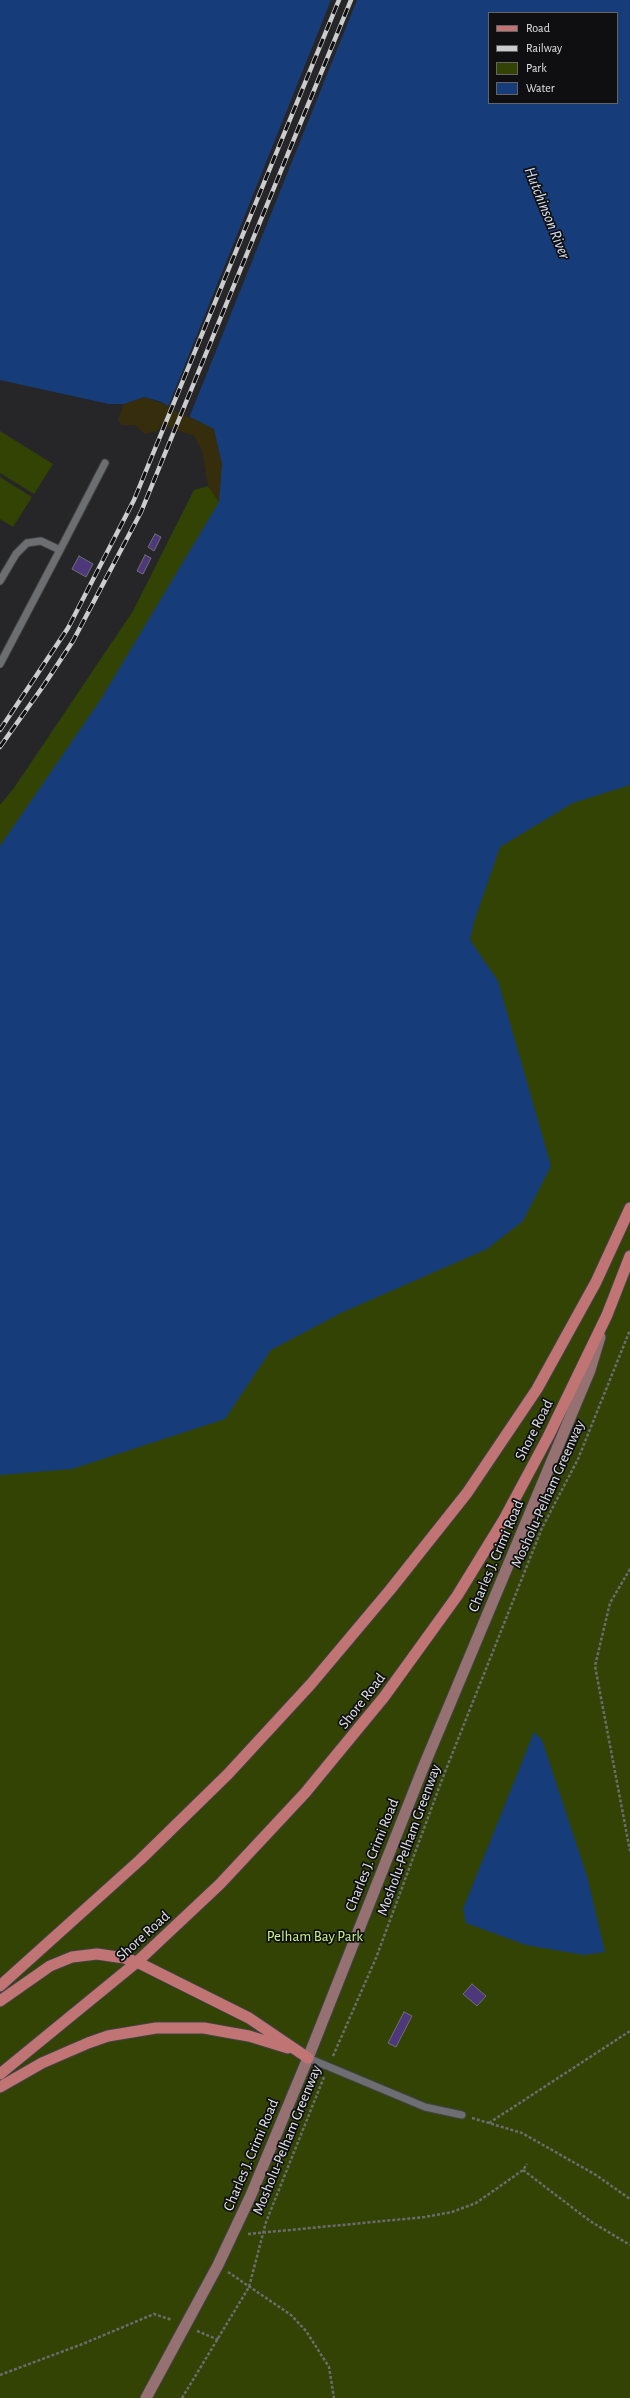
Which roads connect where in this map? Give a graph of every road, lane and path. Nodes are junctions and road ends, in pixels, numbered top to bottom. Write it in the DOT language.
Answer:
graph roads {
  1 [pos="105,463"];
  2 [pos="60,550"];
  3 [pos="0,581"];
  4 [pos="0,664"];
  5 [pos="630,1208"];
  6 [pos="630,1256"];
  7 [pos="607,1315"];
  8 [pos="630,1330"];
  9 [pos="630,1570"];
  10 [pos="630,1851"];
  11 [pos="137,1962"];
  12 [pos="0,1986"];
  13 [pos="0,2001"];
  14 [pos="630,2031"];
  15 [pos="308,2058"];
  16 [pos="328,2067"];
  17 [pos="0,2074"];
  18 [pos="0,2087"];
  19 [pos="462,2115"];
  20 [pos="488,2123"];
  21 [pos="527,2164"];
  22 [pos="523,2170"];
  23 [pos="630,2199"];
  24 [pos="263,2233"];
  25 [pos="233,2234"];
  26 [pos="630,2245"];
  27 [pos="218,2265"];
  28 [pos="249,2287"];
  29 [pos="186,2325"];
  30 [pos="219,2340"];
  31 [pos="0,2375"];
  32 [pos="146,2398"];
  33 [pos="182,2398"];
  34 [pos="334,2398"];
  1 -- 2 [label="lane"];
  2 -- 3 [label="lane"];
  2 -- 4 [label="lane"];
  5 -- 12 [label="main road, Shore Road"];
  6 -- 7 [label="main road, Shore Road"];
  7 -- 11 [label="main road, Shore Road"];
  7 -- 15 [label="main road, Charles J. Crimi Road"];
  8 -- 16 [label="path, Mosholu-Pelham Greenway"];
  9 -- 10 [label="path"];
  11 -- 13 [label="main road"];
  11 -- 15 [label="main road"];
  11 -- 17 [label="main road, Shore Road"];
  14 -- 20 [label="path"];
  15 -- 16 [label="lane"];
  15 -- 18 [label="main road"];
  15 -- 25 [label="main road, Charles J. Crimi Road"];
  16 -- 19 [label="lane"];
  16 -- 24 [label="path, Mosholu-Pelham Greenway"];
  19 -- 20 [label="path"];
  20 -- 23 [label="path"];
  21 -- 22 [label="path"];
  22 -- 24 [label="path"];
  22 -- 26 [label="path"];
  24 -- 25 [label="path"];
  24 -- 28 [label="path, Mosholu-Pelham Greenway"];
  25 -- 27 [label="main road, Charles J. Crimi Road"];
  27 -- 28 [label="path"];
  27 -- 29 [label="main road, Charles J. Crimi Road"];
  28 -- 30 [label="path, Mosholu-Pelham Greenway"];
  28 -- 34 [label="path"];
  29 -- 30 [label="path"];
  29 -- 31 [label="path"];
  29 -- 32 [label="main road, Charles J. Crimi Road"];
  30 -- 33 [label="path, Mosholu-Pelham Greenway"];
}
